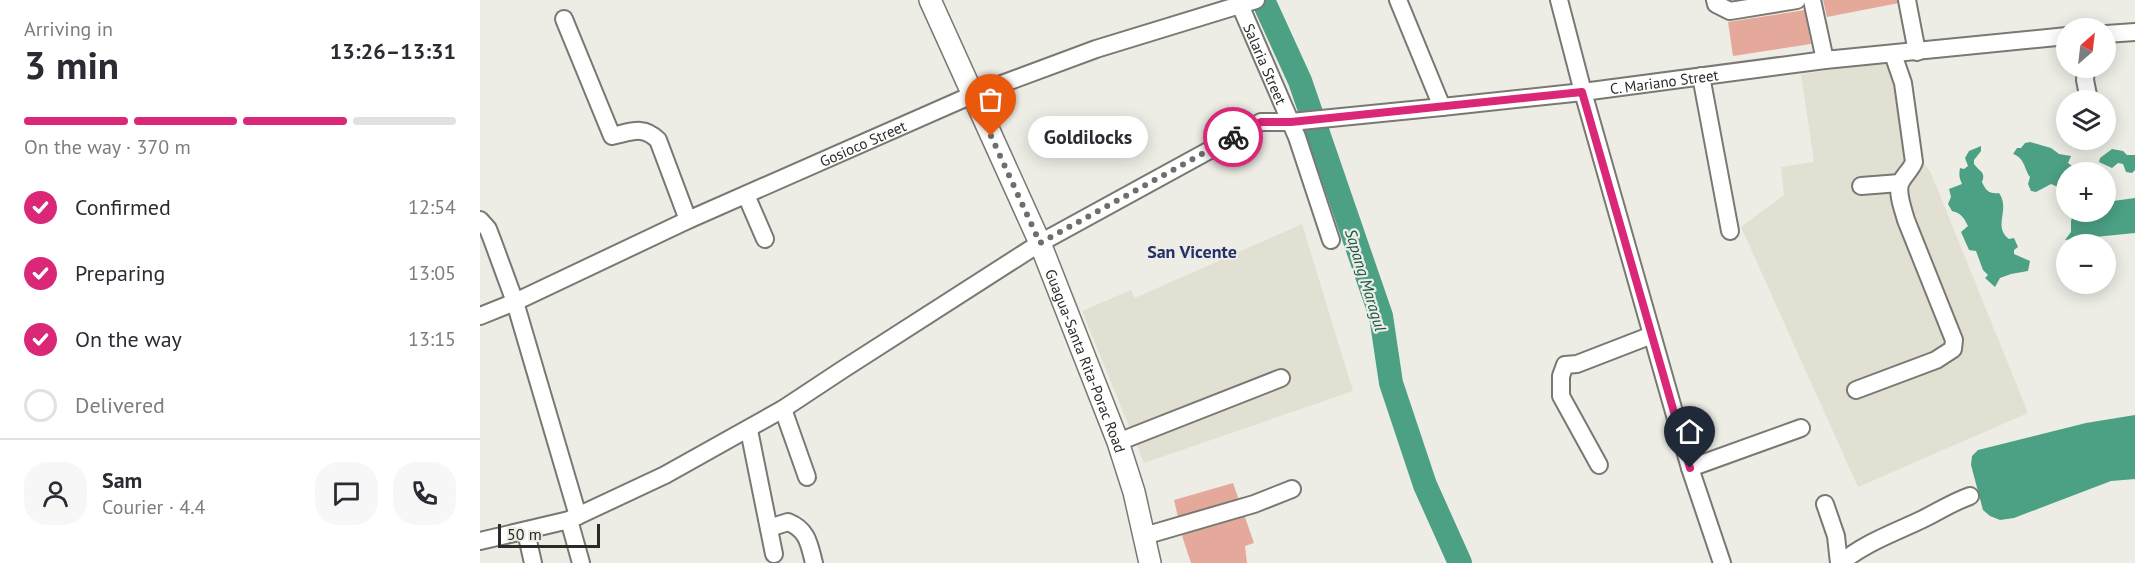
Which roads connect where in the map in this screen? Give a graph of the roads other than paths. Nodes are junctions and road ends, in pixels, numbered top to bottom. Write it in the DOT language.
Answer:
graph roads {
  1 [pos="930,0"];
  2 [pos="1398,0"];
  3 [pos="1559,0"];
  4 [pos="1715,0"];
  5 [pos="1797,0"];
  6 [pos="1812,0"];
  7 [pos="1907,0"];
  8 [pos="1247,3"];
  9 [pos="564,19"];
  10 [pos="2135,32"];
  11 [pos="2116,33"];
  12 [pos="2056,37"];
  13 [pos="1917,52"];
  14 [pos="1893,54"];
  15 [pos="1825,60"];
  16 [pos="1701,76"];
  17 [pos="1582,92"];
  18 [pos="972,95"];
  19 [pos="1442,107"];
  20 [pos="1294,122"];
  21 [pos="1900,183"];
  22 [pos="1861,186"];
  23 [pos="746,195"];
  24 [pos="480,220"];
  25 [pos="688,220"];
  26 [pos="1730,231"];
  27 [pos="765,239"];
  28 [pos="1331,240"];
  29 [pos="1040,243"];
  30 [pos="514,302"];
  31 [pos="480,316"];
  32 [pos="1652,335"];
  33 [pos="1281,378"];
  34 [pos="1856,390"];
  35 [pos="783,409"];
  36 [pos="1801,428"];
  37 [pos="748,430"];
  38 [pos="1118,442"];
  39 [pos="1599,465"];
  40 [pos="1690,468"];
  41 [pos="807,477"];
  42 [pos="1292,489"];
  43 [pos="1970,496"];
  44 [pos="1826,504"];
  45 [pos="574,518"];
  46 [pos="769,528"];
  47 [pos="526,532"];
  48 [pos="1144,536"];
  49 [pos="480,541"];
  50 [pos="774,554"];
  51 [pos="533,563"];
  52 [pos="581,563"];
  53 [pos="814,563"];
  54 [pos="1150,563"];
  55 [pos="1722,563"];
  56 [pos="1840,563"];
  1 -- 18 [label="main road, Guagua-Santa Rita-Porac Road"];
  2 -- 19 [label="street"];
  3 -- 17 [label="street"];
  4 -- 5 [label="street"];
  6 -- 15 [label="street"];
  7 -- 13 [label="street"];
  8 -- 18 [label="street, Gosioco Street"];
  8 -- 20 [label="street, Salaria Street"];
  9 -- 25 [label="street"];
  10 -- 11 [label="street"];
  12 -- 13 [label="street, C. Mariano Street"];
  13 -- 14 [label="street, C. Mariano Street"];
  14 -- 15 [label="street, C. Mariano Street"];
  14 -- 21 [label="street"];
  15 -- 16 [label="street, C. Mariano Street"];
  16 -- 17 [label="street, C. Mariano Street"];
  16 -- 26 [label="street"];
  17 -- 19 [label="street, C. Mariano Street"];
  17 -- 32 [label="street"];
  18 -- 23 [label="street, Gosioco Street"];
  18 -- 29 [label="main road, Guagua-Santa Rita-Porac Road"];
  19 -- 20 [label="street, C. Mariano Street"];
  20 -- 28 [label="street, Salaria Street"];
  20 -- 29 [label="street, C. Mariano Street"];
  21 -- 22 [label="street"];
  21 -- 34 [label="street"];
  23 -- 25 [label="street, Gosioco Street"];
  23 -- 27 [label="street"];
  24 -- 30 [label="street"];
  25 -- 30 [label="street, Gosioco Street"];
  29 -- 35 [label="street, C. Mariano Street"];
  29 -- 38 [label="main road, Guagua-Santa Rita-Porac Road"];
  30 -- 31 [label="street, Gosioco Street"];
  30 -- 45 [label="street"];
  32 -- 39 [label="street"];
  32 -- 40 [label="street"];
  33 -- 38 [label="street"];
  35 -- 37 [label="street, C. Mariano Street"];
  35 -- 41 [label="street"];
  36 -- 40 [label="street"];
  37 -- 45 [label="street, C. Mariano Street"];
  37 -- 46 [label="street"];
  38 -- 48 [label="main road, Guagua-Santa Rita-Porac Road"];
  40 -- 55 [label="street"];
  42 -- 48 [label="street"];
  43 -- 56 [label="street"];
  44 -- 56 [label="street"];
  45 -- 47 [label="street, C. Mariano Street"];
  45 -- 52 [label="street"];
  46 -- 50 [label="street"];
  46 -- 53 [label="street"];
  47 -- 49 [label="street, C. Mariano Street"];
  47 -- 51 [label="street"];
  48 -- 54 [label="main road, Guagua-Santa Rita-Porac Road"];
}
